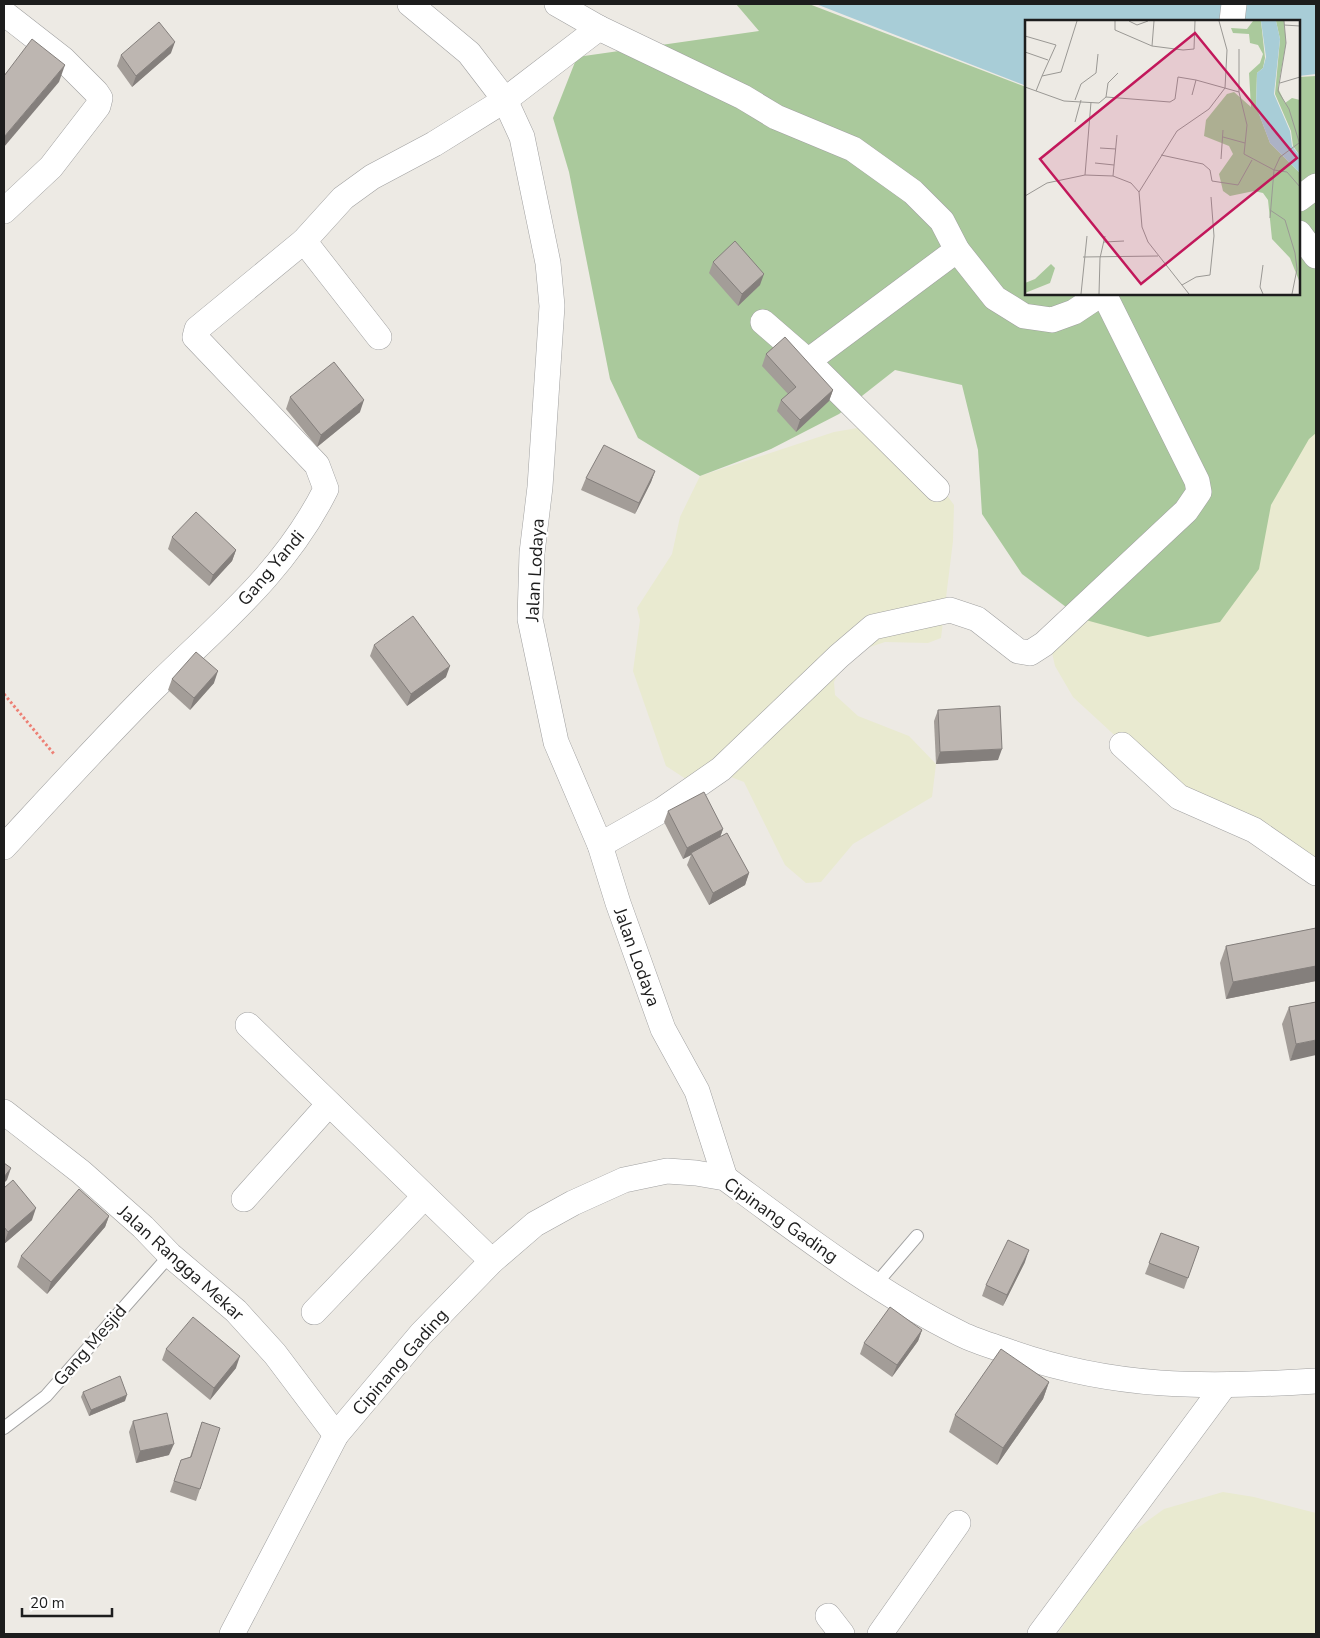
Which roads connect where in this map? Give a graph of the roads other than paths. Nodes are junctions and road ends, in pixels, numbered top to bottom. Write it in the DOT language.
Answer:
graph roads {
  1 [pos="410,4"];
  2 [pos="558,4"];
  3 [pos="1234,4"];
  4 [pos="4,13"];
  5 [pos="1232,20"];
  6 [pos="599,28"];
  7 [pos="505,100"];
  8 [pos="1316,186"];
  9 [pos="1300,198"];
  10 [pos="4,211"];
  11 [pos="1300,234"];
  12 [pos="304,240"];
  13 [pos="957,250"];
  14 [pos="1316,256"];
  15 [pos="1101,295"];
  16 [pos="1104,295"];
  17 [pos="763,322"];
  18 [pos="379,337"];
  19 [pos="808,361"];
  20 [pos="937,489"];
  21 [pos="1122,745"];
  22 [pos="600,845"];
  23 [pos="4,846"];
  24 [pos="1316,873"];
  25 [pos="248,1025"];
  26 [pos="329,1104"];
  27 [pos="4,1112"];
  28 [pos="725,1178"];
  29 [pos="424,1197"];
  30 [pos="244,1199"];
  31 [pos="916,1236"];
  32 [pos="170,1255"];
  33 [pos="492,1261"];
  34 [pos="875,1285"];
  35 [pos="314,1312"];
  36 [pos="1316,1381"];
  37 [pos="1223,1387"];
  38 [pos="4,1428"];
  39 [pos="336,1435"];
  40 [pos="958,1523"];
  41 [pos="232,1634"];
  42 [pos="880,1634"];
  43 [pos="1040,1634"];
  1 -- 7 [label="street, Jalan Lodaya"];
  2 -- 6 [label="street"];
  3 -- 5 [label="street"];
  4 -- 10 [label="street"];
  6 -- 7 [label="street"];
  6 -- 13 [label="street"];
  7 -- 12 [label="street"];
  7 -- 22 [label="street, Jalan Lodaya"];
  8 -- 9 [label="street"];
  11 -- 14 [label="street"];
  12 -- 18 [label="street"];
  12 -- 23 [label="street, Gang Yandi"];
  13 -- 15 [label="street"];
  13 -- 19 [label="street"];
  16 -- 22 [label="street"];
  17 -- 19 [label="street"];
  19 -- 20 [label="street"];
  21 -- 24 [label="street"];
  22 -- 28 [label="street, Jalan Lodaya"];
  25 -- 26 [label="street"];
  26 -- 29 [label="street"];
  26 -- 30 [label="street"];
  27 -- 32 [label="street, Jalan Rangga Mekar"];
  28 -- 33 [label="street, Cipinang Gading"];
  28 -- 34 [label="street, Cipinang Gading"];
  29 -- 33 [label="street"];
  29 -- 35 [label="street"];
  31 -- 34 [label="lane"];
  32 -- 38 [label="lane, Gang Mesjid"];
  32 -- 39 [label="street, Jalan Rangga Mekar"];
  33 -- 39 [label="street, Cipinang Gading"];
  34 -- 37 [label="street, Cipinang Gading"];
  36 -- 37 [label="street, Cipinang Gading"];
  37 -- 43 [label="street"];
  39 -- 41 [label="street, Cipinang Gading"];
  40 -- 42 [label="street"];
}
